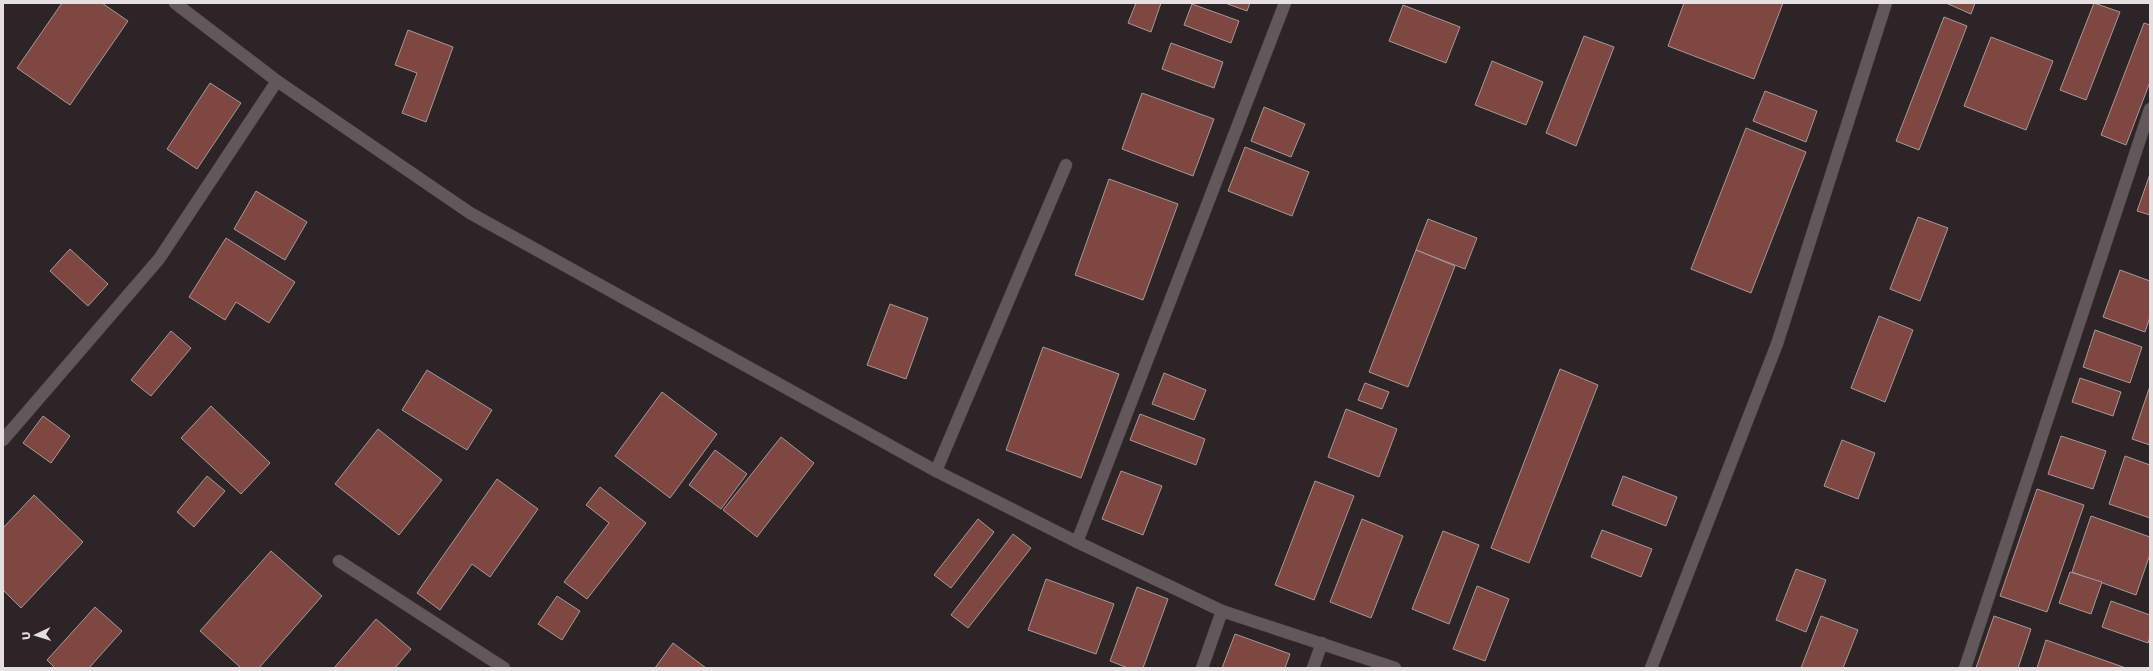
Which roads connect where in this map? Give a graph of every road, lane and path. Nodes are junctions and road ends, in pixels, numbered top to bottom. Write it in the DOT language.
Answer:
graph roads {
  1 [pos="175,3"];
  2 [pos="1285,3"];
  3 [pos="1886,3"];
  4 [pos="277,81"];
  5 [pos="2150,109"];
  6 [pos="1066,165"];
  7 [pos="3,440"];
  8 [pos="936,471"];
  9 [pos="1077,542"];
  10 [pos="339,561"];
  11 [pos="1222,611"];
  12 [pos="1322,643"];
  13 [pos="504,668"];
  14 [pos="1202,668"];
  15 [pos="1313,668"];
  16 [pos="1395,668"];
  17 [pos="1651,668"];
  18 [pos="1964,668"];
  1 -- 4 [label="street"];
  2 -- 9 [label="street"];
  3 -- 17 [label="street"];
  4 -- 7 [label="street"];
  4 -- 8 [label="street"];
  5 -- 18 [label="street"];
  6 -- 8 [label="street"];
  8 -- 9 [label="street"];
  9 -- 11 [label="street"];
  10 -- 13 [label="street"];
  11 -- 12 [label="street"];
  11 -- 14 [label="street"];
  12 -- 15 [label="street"];
  12 -- 16 [label="street"];
}
